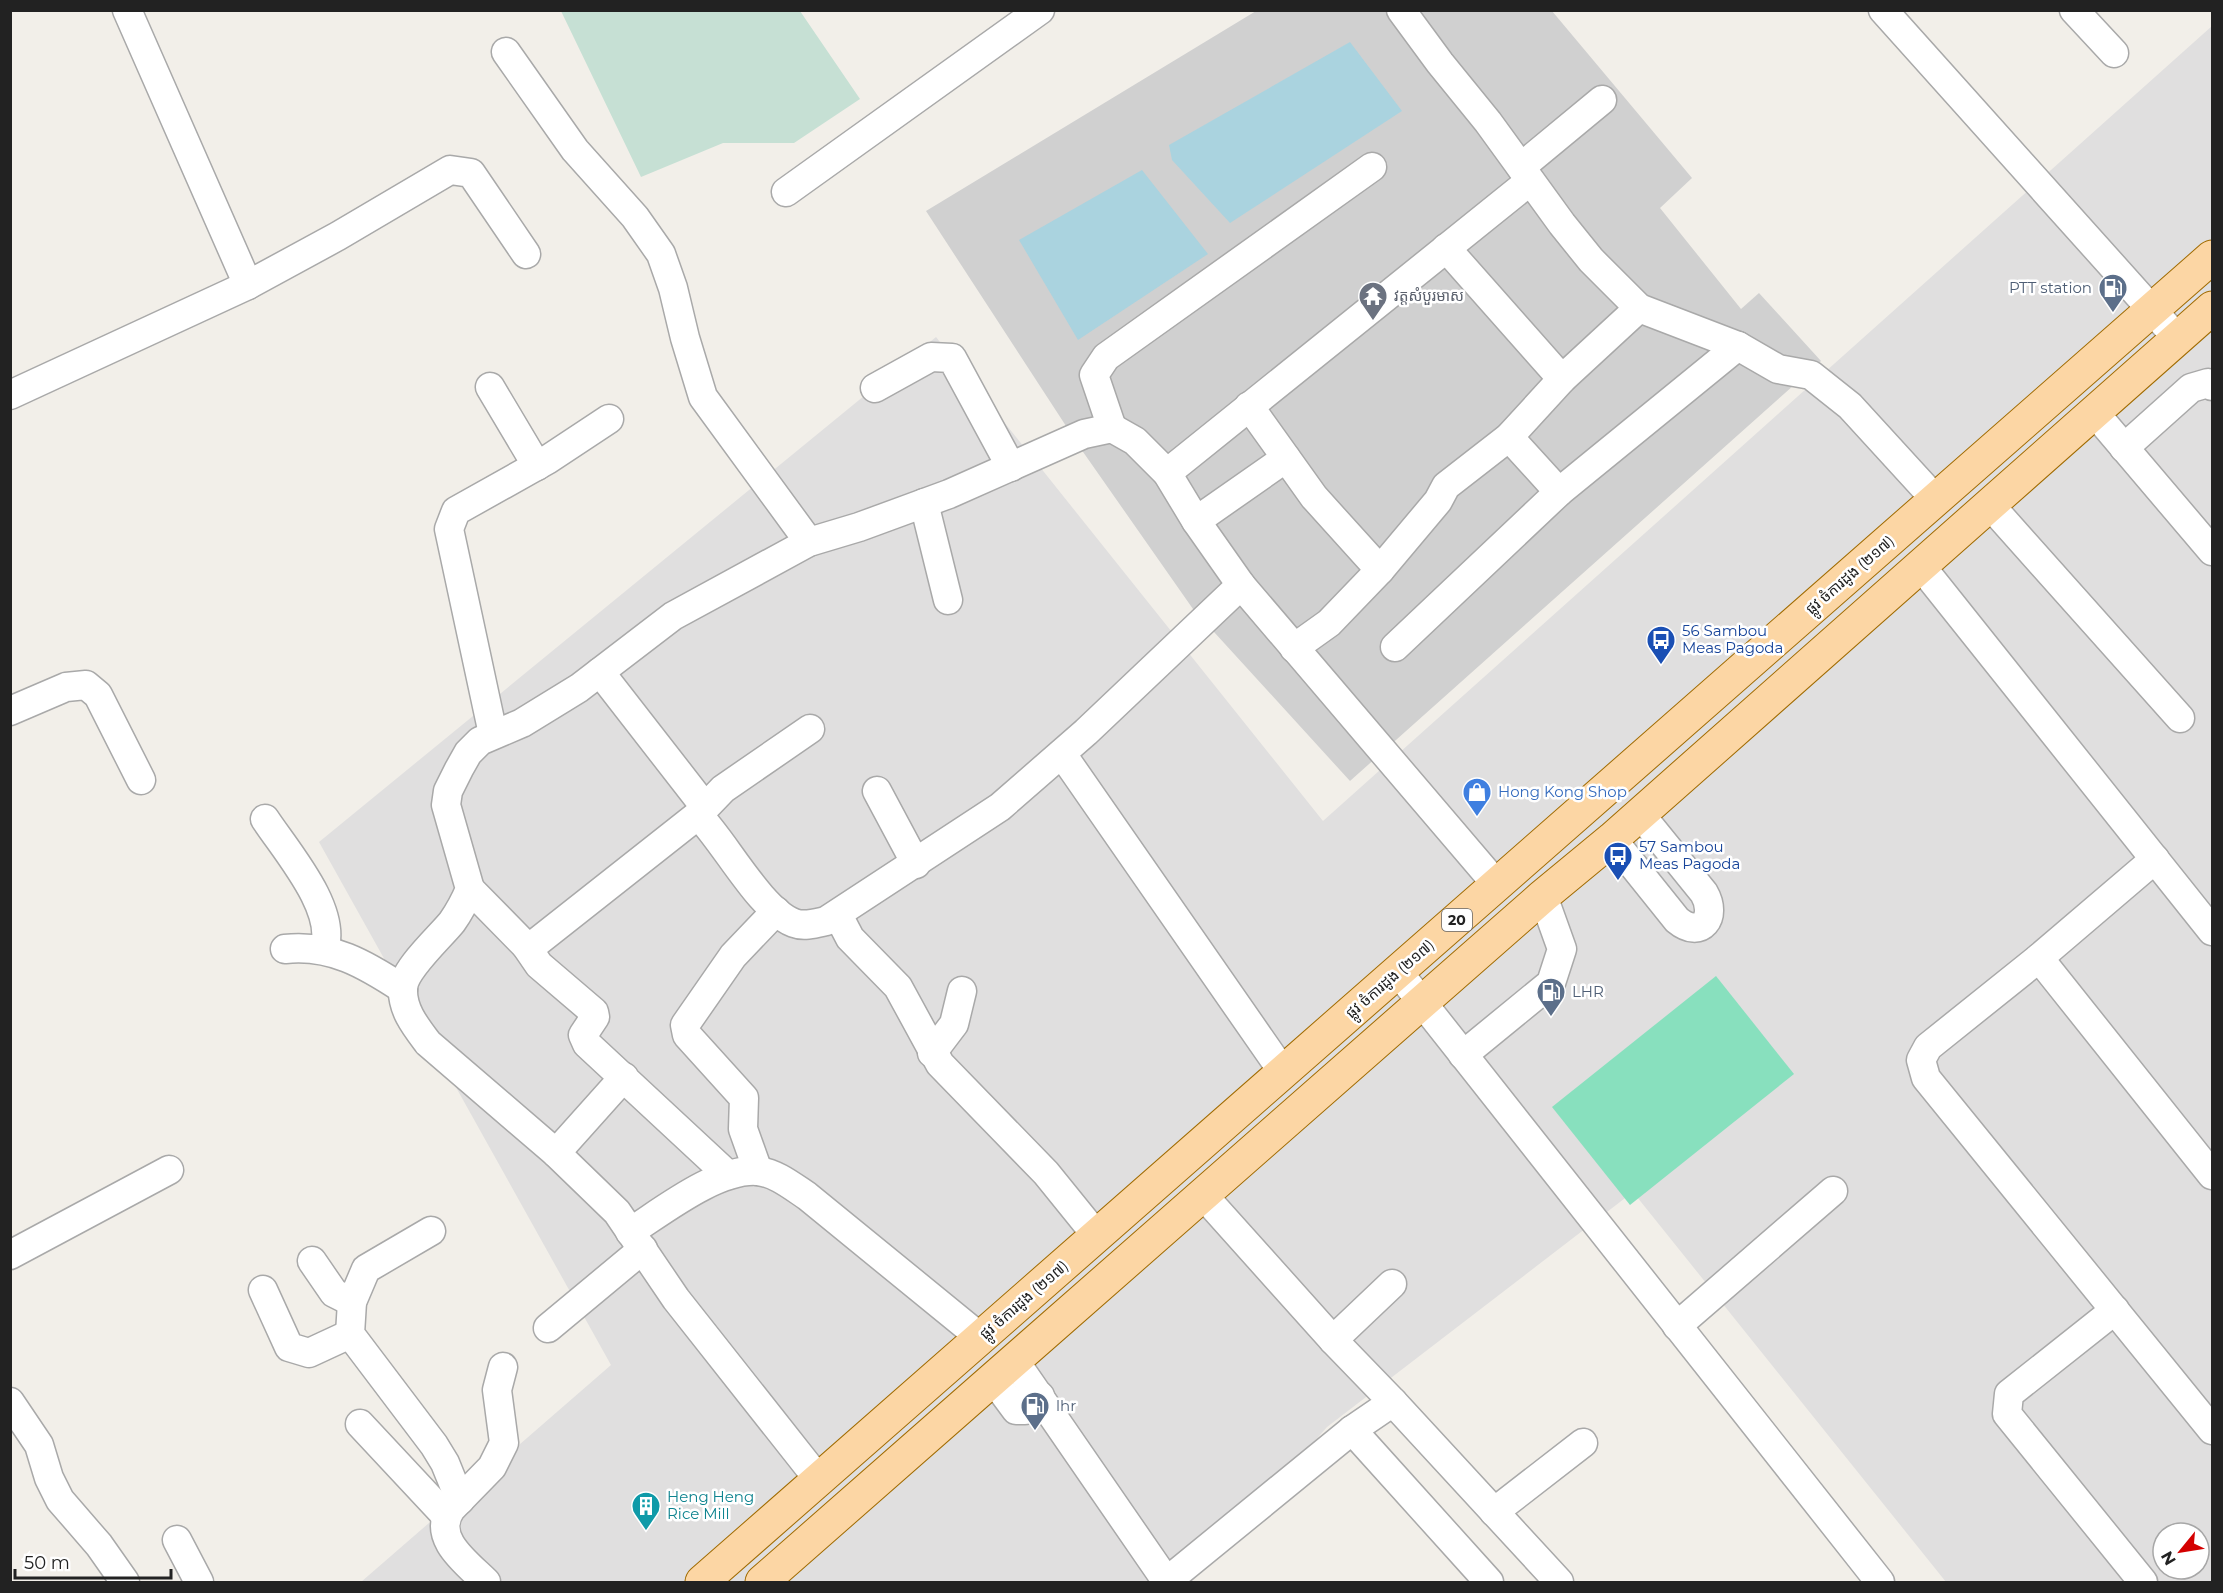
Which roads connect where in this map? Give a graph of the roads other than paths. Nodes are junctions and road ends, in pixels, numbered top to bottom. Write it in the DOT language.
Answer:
graph roads {
  1 [pos="127,10"];
  2 [pos="1040,10"];
  3 [pos="1401,10"];
  4 [pos="1883,10"];
  5 [pos="2074,10"];
  6 [pos="506,52"];
  7 [pos="2114,53"];
  8 [pos="1602,100"];
  9 [pos="1372,167"];
  10 [pos="1525,174"];
  11 [pos="786,192"];
  12 [pos="1446,248"];
  13 [pos="526,254"];
  14 [pos="2212,257"];
  15 [pos="248,285"];
  16 [pos="1639,308"];
  17 [pos="2212,308"];
  18 [pos="2153,310"];
  19 [pos="2178,339"];
  20 [pos="1738,346"];
  21 [pos="1562,379"];
  22 [pos="2212,386"];
  23 [pos="490,387"];
  24 [pos="875,388"];
  25 [pos="10,395"];
  26 [pos="1249,406"];
  27 [pos="2094,412"];
  28 [pos="609,419"];
  29 [pos="1112,428"];
  30 [pos="1509,437"];
  31 [pos="2124,448"];
  32 [pos="1286,458"];
  33 [pos="537,466"];
  34 [pos="1011,468"];
  35 [pos="1167,473"];
  36 [pos="1559,492"];
  37 [pos="1936,500"];
  38 [pos="924,503"];
  39 [pos="1989,504"];
  40 [pos="1196,521"];
  41 [pos="809,542"];
  42 [pos="2212,551"];
  43 [pos="1920,565"];
  44 [pos="1380,570"];
  45 [pos="1241,585"];
  46 [pos="948,600"];
  47 [pos="1395,647"];
  48 [pos="1294,648"];
  49 [pos="600,672"];
  50 [pos="10,711"];
  51 [pos="2180,718"];
  52 [pos="810,729"];
  53 [pos="493,734"];
  54 [pos="1062,754"];
  55 [pos="141,780"];
  56 [pos="877,790"];
  57 [pos="702,811"];
  58 [pos="1640,814"];
  59 [pos="266,819"];
  60 [pos="1612,839"];
  61 [pos="2155,859"];
  62 [pos="916,864"];
  63 [pos="1497,885"];
  64 [pos="470,890"];
  65 [pos="1543,896"];
  66 [pos="776,911"];
  67 [pos="838,915"];
  68 [pos="2212,931"];
  69 [pos="526,946"];
  70 [pos="285,949"];
  71 [pos="324,949"];
  72 [pos="2039,958"];
  73 [pos="1398,972"];
  74 [pos="403,989"];
  75 [pos="962,991"];
  76 [pos="1422,1002"];
  77 [pos="933,1053"];
  78 [pos="1463,1055"];
  79 [pos="1283,1072"];
  80 [pos="624,1077"];
  81 [pos="556,1153"];
  82 [pos="168,1170"];
  83 [pos="758,1171"];
  84 [pos="728,1175"];
  85 [pos="2212,1175"];
  86 [pos="1833,1191"];
  87 [pos="1203,1195"];
  88 [pos="431,1231"];
  89 [pos="1097,1236"];
  90 [pos="636,1241"];
  91 [pos="10,1255"];
  92 [pos="312,1261"];
  93 [pos="1392,1284"];
  94 [pos="263,1290"];
  95 [pos="352,1302"];
  96 [pos="2115,1310"];
  97 [pos="1677,1326"];
  98 [pos="548,1328"];
  99 [pos="350,1334"];
  100 [pos="981,1338"];
  101 [pos="1333,1340"];
  102 [pos="503,1367"];
  103 [pos="1003,1370"];
  104 [pos="10,1402"];
  105 [pos="1393,1402"];
  106 [pos="360,1424"];
  107 [pos="1352,1430"];
  108 [pos="2212,1430"];
  109 [pos="1583,1443"];
  110 [pos="819,1480"];
  111 [pos="453,1508"];
  112 [pos="1494,1512"];
  113 [pos="177,1540"];
  114 [pos="125,1582"];
  115 [pos="199,1582"];
  116 [pos="486,1582"];
  117 [pos="703,1582"];
  118 [pos="762,1582"];
  119 [pos="1166,1582"];
  120 [pos="1489,1582"];
  121 [pos="1559,1582"];
  122 [pos="1880,1582"];
  123 [pos="2144,1582"];
  1 -- 15 [label="street"];
  2 -- 11 [label="street"];
  3 -- 10 [label="street"];
  4 -- 18 [label="street"];
  5 -- 7 [label="street"];
  6 -- 41 [label="street"];
  8 -- 10 [label="street"];
  9 -- 29 [label="street"];
  10 -- 12 [label="street"];
  10 -- 16 [label="street"];
  12 -- 21 [label="street"];
  12 -- 26 [label="street"];
  13 -- 15 [label="street"];
  14 -- 18 [label="main road, ផ្លូវ ចំការដូង (២១៧) / 20"];
  15 -- 25 [label="street"];
  16 -- 20 [label="street"];
  16 -- 21 [label="street"];
  17 -- 19 [label="main road, 20"];
  18 -- 19 [label="street"];
  18 -- 37 [label="main road, ផ្លូវ ចំការដូង (២១៧) / 20"];
  19 -- 27 [label="main road, 20"];
  20 -- 36 [label="street"];
  20 -- 37 [label="street"];
  21 -- 30 [label="street"];
  22 -- 31 [label="street"];
  23 -- 33 [label="street"];
  24 -- 34 [label="street"];
  26 -- 32 [label="street"];
  26 -- 35 [label="street"];
  27 -- 31 [label="street"];
  27 -- 39 [label="main road, 20"];
  28 -- 33 [label="street"];
  29 -- 34 [label="street"];
  29 -- 35 [label="street"];
  30 -- 36 [label="street"];
  30 -- 44 [label="street"];
  31 -- 42 [label="street"];
  32 -- 40 [label="street"];
  32 -- 44 [label="street"];
  33 -- 53 [label="street"];
  34 -- 38 [label="street"];
  35 -- 40 [label="street"];
  36 -- 47 [label="street"];
  37 -- 63 [label="main road, ផ្លូវ ចំការដូង (២១៧) / 20"];
  38 -- 41 [label="street"];
  38 -- 46 [label="street"];
  39 -- 43 [label="main road, 20"];
  39 -- 51 [label="street"];
  40 -- 45 [label="street"];
  41 -- 49 [label="street"];
  43 -- 58 [label="main road, 20"];
  43 -- 61 [label="street"];
  44 -- 48 [label="street"];
  45 -- 48 [label="street"];
  45 -- 54 [label="street"];
  48 -- 63 [label="street"];
  49 -- 53 [label="street"];
  49 -- 57 [label="street"];
  50 -- 55 [label="street"];
  52 -- 57 [label="street"];
  53 -- 64 [label="street"];
  54 -- 62 [label="street"];
  54 -- 79 [label="street"];
  56 -- 62 [label="street"];
  57 -- 66 [label="street"];
  57 -- 69 [label="street"];
  58 -- 60 [label="main road, 20"];
  58 -- 60 [label="street"];
  59 -- 71 [label="street"];
  60 -- 65 [label="main road, 20"];
  61 -- 68 [label="street"];
  61 -- 72 [label="street"];
  62 -- 67 [label="street"];
  63 -- 73 [label="main road, ផ្លូវ ចំការដូង (២១៧) / 20"];
  64 -- 69 [label="street"];
  64 -- 74 [label="street"];
  65 -- 76 [label="main road, 20"];
  65 -- 78 [label="street"];
  66 -- 67 [label="street"];
  66 -- 83 [label="street"];
  67 -- 77 [label="street"];
  69 -- 80 [label="street"];
  70 -- 71 [label="street"];
  71 -- 74 [label="street"];
  72 -- 85 [label="street"];
  72 -- 96 [label="street"];
  73 -- 76 [label="street"];
  73 -- 79 [label="main road, ផ្លូវ ចំការដូង (២១៧) / 20"];
  74 -- 81 [label="street"];
  75 -- 77 [label="street"];
  76 -- 78 [label="street"];
  76 -- 87 [label="main road, 20"];
  77 -- 89 [label="street"];
  78 -- 97 [label="street"];
  79 -- 89 [label="main road, ផ្លូវ ចំការដូង (២១៧) / 20"];
  80 -- 81 [label="street"];
  80 -- 84 [label="street"];
  81 -- 90 [label="street"];
  82 -- 91 [label="street"];
  83 -- 84 [label="street"];
  83 -- 100 [label="street"];
  84 -- 90 [label="street"];
  86 -- 97 [label="street"];
  87 -- 101 [label="street"];
  87 -- 103 [label="main road, 20"];
  88 -- 95 [label="street"];
  89 -- 100 [label="main road, ផ្លូវ ចំការដូង (២១៧) / 20"];
  90 -- 98 [label="street"];
  90 -- 110 [label="street"];
  92 -- 95 [label="street"];
  93 -- 101 [label="street"];
  94 -- 99 [label="street"];
  95 -- 99 [label="street"];
  96 -- 108 [label="street"];
  96 -- 123 [label="street"];
  97 -- 122 [label="street"];
  99 -- 111 [label="street"];
  100 -- 110 [label="main road, ផ្លូវ ចំការដូង (២១៧) / 20"];
  101 -- 105 [label="street"];
  102 -- 111 [label="street"];
  103 -- 118 [label="main road, 20"];
  103 -- 119 [label="street"];
  104 -- 114 [label="street"];
  105 -- 107 [label="street"];
  105 -- 112 [label="street"];
  106 -- 111 [label="street"];
  107 -- 119 [label="street"];
  107 -- 120 [label="street"];
  109 -- 112 [label="street"];
  110 -- 117 [label="main road, ផ្លូវ ចំការដូង (២១៧) / 20"];
  111 -- 116 [label="street"];
  112 -- 121 [label="street"];
  113 -- 115 [label="street"];
}
